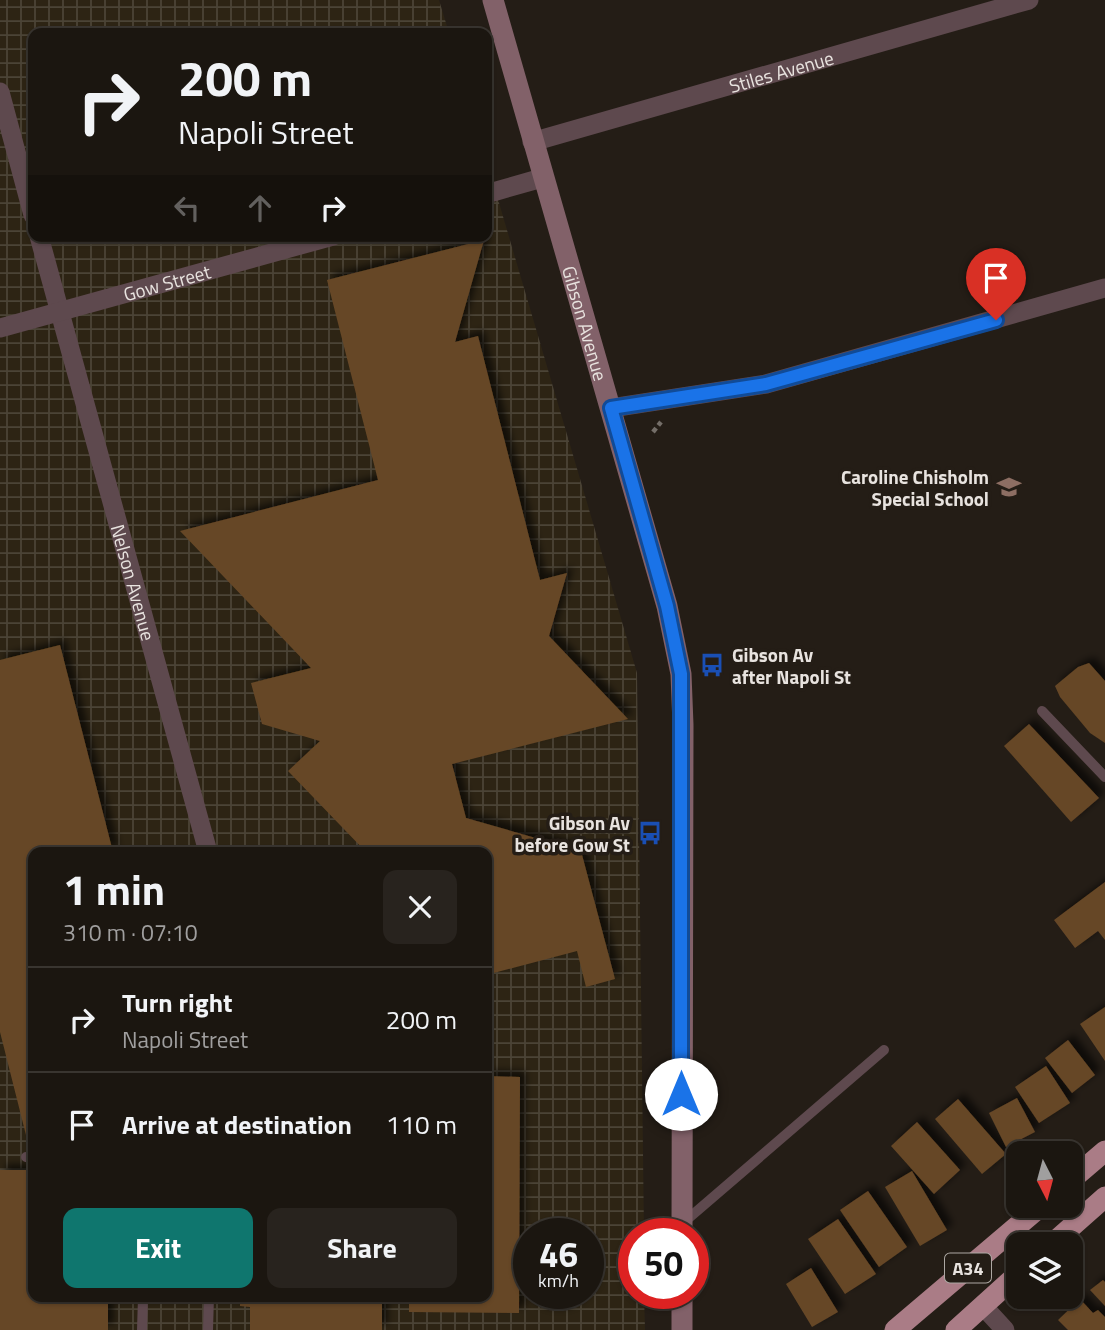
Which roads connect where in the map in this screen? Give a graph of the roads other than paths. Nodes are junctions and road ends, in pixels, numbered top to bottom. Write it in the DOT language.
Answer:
graph roads {
  1 [pos="493,0"];
  2 [pos="1029,0"];
  3 [pos="0,92"];
  4 [pos="532,142"];
  5 [pos="542,178"];
  6 [pos="492,192"];
  7 [pos="28,196"];
  8 [pos="41,242"];
  9 [pos="311,242"];
  10 [pos="1105,288"];
  11 [pos="62,311"];
  12 [pos="0,328"];
  13 [pos="611,408"];
  14 [pos="1042,711"];
  15 [pos="1105,777"];
  16 [pos="207,847"];
  17 [pos="884,1050"];
  18 [pos="1105,1151"];
  19 [pos="1083,1170"];
  20 [pos="1105,1196"];
  21 [pos="682,1218"];
  22 [pos="694,1218"];
  23 [pos="1027,1218"];
  24 [pos="1065,1232"];
  25 [pos="1006,1285"];
  26 [pos="143,1302"];
  27 [pos="209,1302"];
  28 [pos="983,1306"];
  29 [pos="682,1309"];
  30 [pos="142,1330"];
  31 [pos="208,1330"];
  32 [pos="681,1330"];
  33 [pos="895,1330"];
  34 [pos="956,1330"];
  35 [pos="1006,1330"];
  1 -- 4 [label="main road, Gibson Avenue"];
  2 -- 4 [label="street, Stiles Avenue"];
  3 -- 7 [label="street"];
  4 -- 5 [label="main road, Gibson Avenue"];
  5 -- 6 [label="street"];
  5 -- 13 [label="main road, Gibson Avenue"];
  8 -- 11 [label="street, Nelson Avenue"];
  9 -- 11 [label="street, Gow Street"];
  10 -- 13 [label="street"];
  11 -- 12 [label="street, Gow Street"];
  11 -- 16 [label="street, Nelson Avenue"];
  13 -- 21 [label="main road, Gibson Avenue"];
  14 -- 15 [label="lane"];
  17 -- 22 [label="lane"];
  18 -- 19 [label="highway"];
  20 -- 24 [label="highway"];
  23 -- 33 [label="highway, A34"];
  25 -- 28 [label="highway, A34"];
  26 -- 30 [label="lane"];
  27 -- 31 [label="lane"];
  28 -- 34 [label="highway, A34"];
  28 -- 35 [label="street"];
  29 -- 32 [label="main road"];
}
